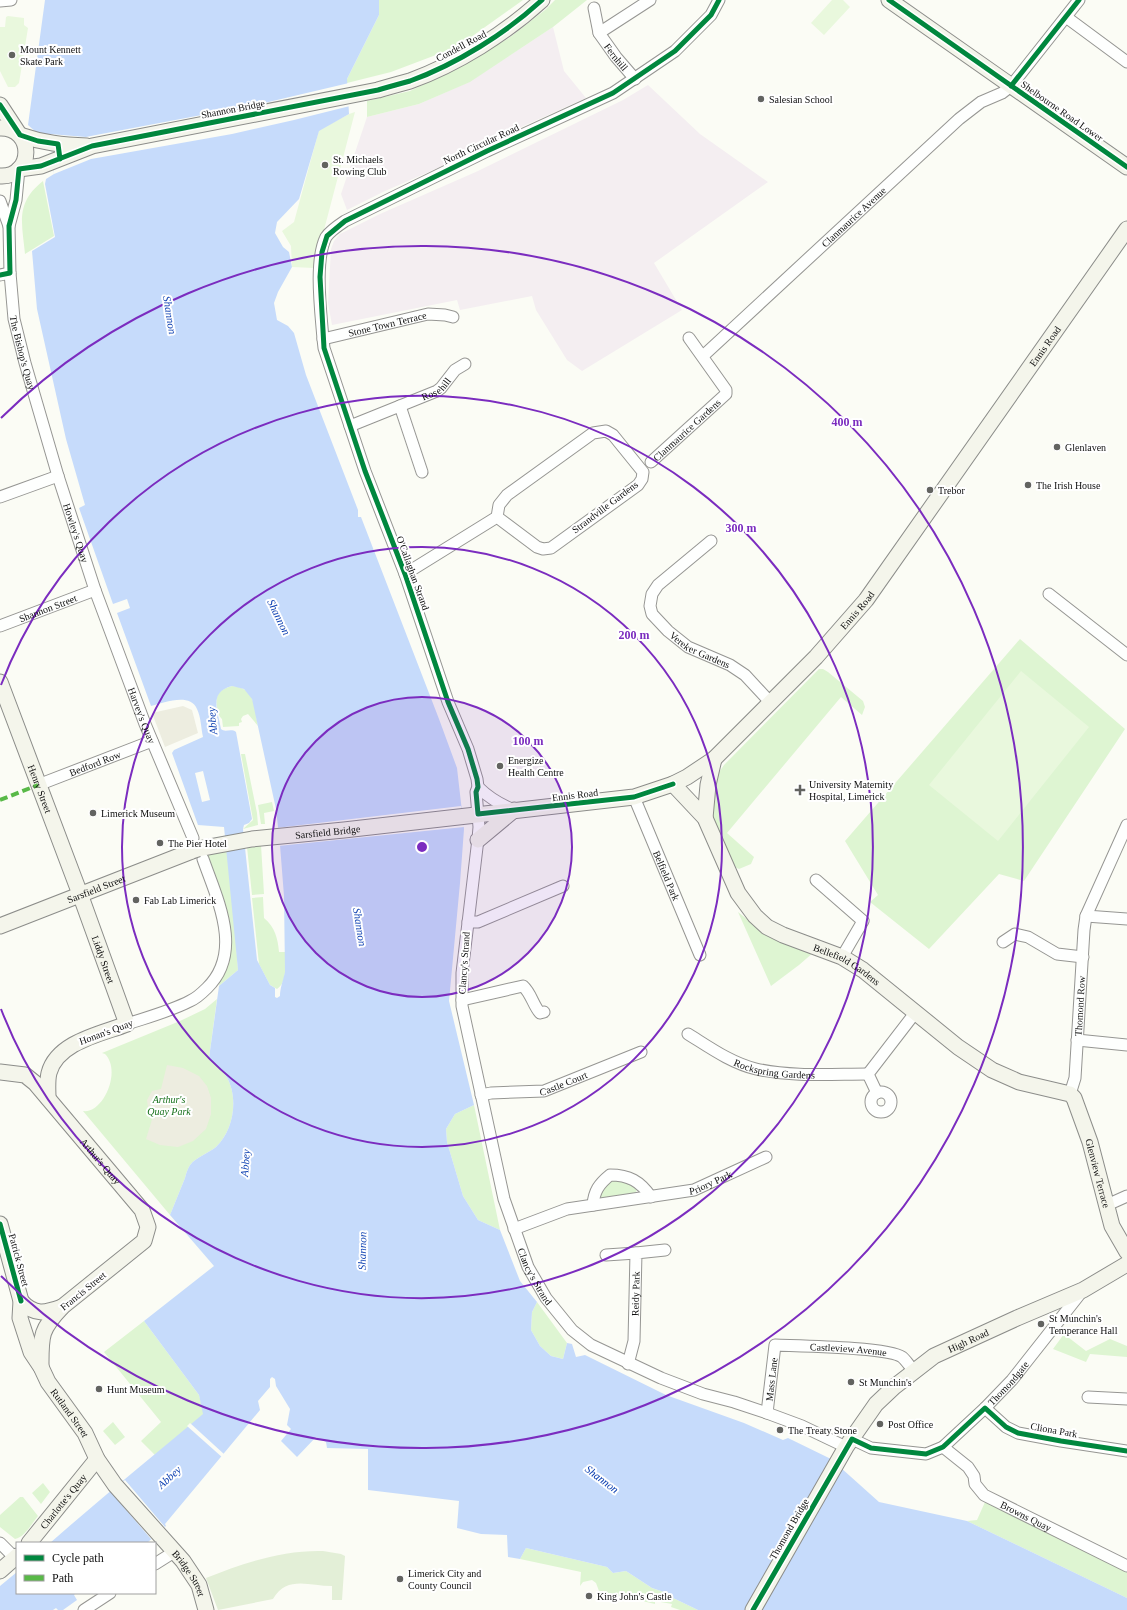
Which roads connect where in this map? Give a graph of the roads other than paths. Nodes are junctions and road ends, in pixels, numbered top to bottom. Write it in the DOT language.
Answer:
graph roads {
  1 [pos="11,0"];
  2 [pos="542,0"];
  3 [pos="650,0"];
  4 [pos="719,0"];
  5 [pos="889,0"];
  6 [pos="1079,0"];
  7 [pos="0,1"];
  8 [pos="594,8"];
  9 [pos="1066,17"];
  10 [pos="599,33"];
  11 [pos="1127,62"];
  12 [pos="635,79"];
  13 [pos="1010,86"];
  14 [pos="378,90"];
  15 [pos="0,105"];
  16 [pos="0,128"];
  17 [pos="20,135"];
  18 [pos="92,146"];
  19 [pos="1127,167"];
  20 [pos="19,169"];
  21 [pos="0,176"];
  22 [pos="0,201"];
  23 [pos="9,226"];
  24 [pos="1127,229"];
  25 [pos="5,274"];
  26 [pos="452,317"];
  27 [pos="689,338"];
  28 [pos="323,339"];
  29 [pos="703,356"];
  30 [pos="465,364"];
  31 [pos="400,406"];
  32 [pos="350,426"];
  33 [pos="651,462"];
  34 [pos="422,472"];
  35 [pos="58,476"];
  36 [pos="0,497"];
  37 [pos="497,517"];
  38 [pos="711,541"];
  39 [pos="405,574"];
  40 [pos="95,590"];
  41 [pos="1049,594"];
  42 [pos="0,626"];
  43 [pos="1127,655"];
  44 [pos="0,682"];
  45 [pos="770,702"];
  46 [pos="152,742"];
  47 [pos="714,758"];
  48 [pos="673,784"];
  49 [pos="38,785"];
  50 [pos="478,787"];
  51 [pos="634,797"];
  52 [pos="514,810"];
  53 [pos="471,815"];
  54 [pos="705,818"];
  55 [pos="1127,825"];
  56 [pos="478,840"];
  57 [pos="196,850"];
  58 [pos="816,880"];
  59 [pos="563,886"];
  60 [pos="80,894"];
  61 [pos="1086,916"];
  62 [pos="1127,919"];
  63 [pos="468,922"];
  64 [pos="0,926"];
  65 [pos="1003,942"];
  66 [pos="226,948"];
  67 [pos="700,955"];
  68 [pos="842,957"];
  69 [pos="1083,957"];
  70 [pos="462,1000"];
  71 [pos="544,1012"];
  72 [pos="915,1013"];
  73 [pos="127,1024"];
  74 [pos="688,1034"];
  75 [pos="1077,1040"];
  76 [pos="1127,1045"];
  77 [pos="641,1052"];
  78 [pos="0,1072"];
  79 [pos="868,1074"];
  80 [pos="877,1093"];
  81 [pos="1070,1094"];
  82 [pos="481,1095"];
  83 [pos="48,1098"];
  84 [pos="766,1157"];
  85 [pos="1127,1196"];
  86 [pos="651,1197"];
  87 [pos="593,1206"];
  88 [pos="1107,1206"];
  89 [pos="0,1224"];
  90 [pos="148,1227"];
  91 [pos="514,1229"];
  92 [pos="665,1250"];
  93 [pos="636,1252"];
  94 [pos="1127,1252"];
  95 [pos="606,1255"];
  96 [pos="1127,1264"];
  97 [pos="21,1301"];
  98 [pos="1063,1306"];
  99 [pos="62,1307"];
  100 [pos="775,1345"];
  101 [pos="628,1364"];
  102 [pos="41,1367"];
  103 [pos="914,1371"];
  104 [pos="1088,1396"];
  105 [pos="1127,1400"];
  106 [pos="985,1408"];
  107 [pos="767,1413"];
  108 [pos="943,1447"];
  109 [pos="847,1448"];
  110 [pos="1127,1451"];
  111 [pos="97,1459"];
  112 [pos="30,1542"];
  113 [pos="0,1543"];
  114 [pos="170,1546"];
  115 [pos="16,1557"];
  116 [pos="156,1563"];
  117 [pos="1127,1566"];
  118 [pos="0,1571"];
  119 [pos="109,1594"];
  120 [pos="86,1610"];
  121 [pos="206,1610"];
  122 [pos="753,1610"];
  1 -- 7 [label="street"];
  2 -- 14 [label="main road, Condell Road"];
  3 -- 10 [label="street, Fernhill"];
  4 -- 12 [label="street, North Circular Road"];
  5 -- 13 [label="main road, Shelbourne Road Lower"];
  6 -- 9 [label="street"];
  8 -- 10 [label="street, Fernhill"];
  9 -- 11 [label="street"];
  9 -- 13 [label="street"];
  10 -- 12 [label="street, Fernhill"];
  12 -- 28 [label="street, North Circular Road"];
  13 -- 19 [label="main road, Shelbourne Road Lower"];
  13 -- 29 [label="street, Clanmaurice Avenue"];
  14 -- 18 [label="main road, Shannon Bridge"];
  15 -- 17 [label="main road"];
  16 -- 17 [label="main road"];
  17 -- 18 [label="main road"];
  17 -- 20 [label="main road"];
  18 -- 20 [label="main road"];
  20 -- 21 [label="main road"];
  20 -- 23 [label="street, The Bishop's Quay"];
  22 -- 23 [label="street, The Bishop's Quay"];
  23 -- 25 [label="street, The Bishop's Quay"];
  24 -- 45 [label="main road, Ennis Road"];
  25 -- 35 [label="street, The Bishop's Quay"];
  26 -- 28 [label="street, Stone Town Terrace"];
  27 -- 29 [label="street, Clanmaurice Gardens"];
  28 -- 32 [label="street, O'Callaghan Strand"];
  29 -- 33 [label="street, Clanmaurice Gardens"];
  30 -- 31 [label="street, Rosehill"];
  31 -- 32 [label="street, Rosehill"];
  31 -- 34 [label="street"];
  32 -- 39 [label="street, O'Callaghan Strand"];
  35 -- 36 [label="street"];
  35 -- 40 [label="street, Howley's Quay"];
  37 -- 37 [label="street, Strandville Gardens"];
  37 -- 39 [label="street"];
  38 -- 45 [label="street, Vereker Gardens"];
  39 -- 50 [label="street, O'Callaghan Strand"];
  40 -- 42 [label="street, Shannon Street"];
  40 -- 46 [label="street, Harvey's Quay"];
  41 -- 43 [label="street"];
  44 -- 49 [label="main road, Henry Street"];
  45 -- 47 [label="main road, Ennis Road"];
  46 -- 49 [label="street, Bedford Row"];
  46 -- 57 [label="street, Harvey's Quay"];
  47 -- 48 [label="main road, Ennis Road"];
  47 -- 54 [label="main road"];
  48 -- 51 [label="main road, Ennis Road"];
  48 -- 54 [label="main road, Bellefield Gardens"];
  49 -- 60 [label="main road, Henry Street"];
  50 -- 52 [label="street"];
  50 -- 53 [label="street, O'Callaghan Strand"];
  51 -- 52 [label="main road, Ennis Road"];
  51 -- 67 [label="street, Belfield Park"];
  52 -- 53 [label="main road, Ennis Road"];
  52 -- 56 [label="main road"];
  53 -- 56 [label="street, Clancy's Strand"];
  53 -- 57 [label="main road, Sarsfield Bridge"];
  54 -- 68 [label="main road, Bellefield Gardens"];
  55 -- 61 [label="street, Thomond Row"];
  56 -- 63 [label="street, Clancy's Strand"];
  57 -- 60 [label="main road, Sarsfield Street"];
  57 -- 66 [label="street, Harvey's Quay"];
  58 -- 68 [label="street"];
  59 -- 63 [label="street, Clancy's Strand"];
  60 -- 64 [label="main road, Sarsfield Street"];
  60 -- 73 [label="main road, Liddy Street"];
  61 -- 62 [label="street"];
  61 -- 69 [label="street, Thomond Row"];
  63 -- 70 [label="street, Clancy's Strand"];
  65 -- 69 [label="street"];
  66 -- 73 [label="street, Honan's Quay"];
  68 -- 72 [label="main road, Bellefield Gardens"];
  69 -- 75 [label="street, Thomond Row"];
  70 -- 71 [label="street"];
  70 -- 82 [label="street, Clancy's Strand"];
  72 -- 79 [label="street"];
  72 -- 81 [label="main road, Bellefield Gardens"];
  73 -- 83 [label="main road, Honan's Quay"];
  74 -- 79 [label="street, Rockspring Gardens"];
  75 -- 76 [label="street"];
  75 -- 81 [label="street, Thomond Row"];
  77 -- 82 [label="street, Castle Court"];
  78 -- 83 [label="main road"];
  79 -- 80 [label="street"];
  81 -- 88 [label="main road, Glenview Terrace"];
  82 -- 91 [label="street, Clancy's Strand"];
  83 -- 90 [label="main road, Arthur's Quay"];
  84 -- 86 [label="street, Priory Park"];
  85 -- 88 [label="street"];
  86 -- 87 [label="street, Priory Park"];
  86 -- 87 [label="street"];
  87 -- 91 [label="street, Priory Park"];
  88 -- 94 [label="main road, Glenview Terrace"];
  89 -- 97 [label="main road, Patrick Street"];
  90 -- 99 [label="main road, Francis Street"];
  91 -- 101 [label="street, Clancy's Strand"];
  92 -- 93 [label="street"];
  93 -- 95 [label="street"];
  93 -- 101 [label="street, Reidy Park"];
  96 -- 98 [label="main road, High Road"];
  97 -- 99 [label="main road, Patrick Street"];
  97 -- 102 [label="main road, Patrick Street"];
  98 -- 103 [label="main road, High Road"];
  98 -- 106 [label="street, Thomondgate"];
  99 -- 102 [label="main road, Francis Street"];
  100 -- 103 [label="street, Castleview Avenue"];
  100 -- 107 [label="street, Mass Lane"];
  101 -- 107 [label="street, Clancy's Strand"];
  102 -- 111 [label="main road, Rutland Street"];
  103 -- 109 [label="main road, High Road"];
  104 -- 105 [label="street"];
  106 -- 108 [label="street, Thomondgate"];
  106 -- 110 [label="street, Cliona Park"];
  107 -- 109 [label="street, Clancy's Strand"];
  108 -- 109 [label="street, Thomondgate"];
  108 -- 117 [label="street, Browns Quay"];
  109 -- 122 [label="main road, Thomond Bridge"];
  111 -- 112 [label="main road, Charlotte's Quay"];
  111 -- 114 [label="main road, Bridge Street"];
  113 -- 115 [label="street"];
  114 -- 116 [label="street"];
  114 -- 121 [label="main road, Bridge Street"];
  115 -- 118 [label="main road"];
  119 -- 120 [label="street"];
}
